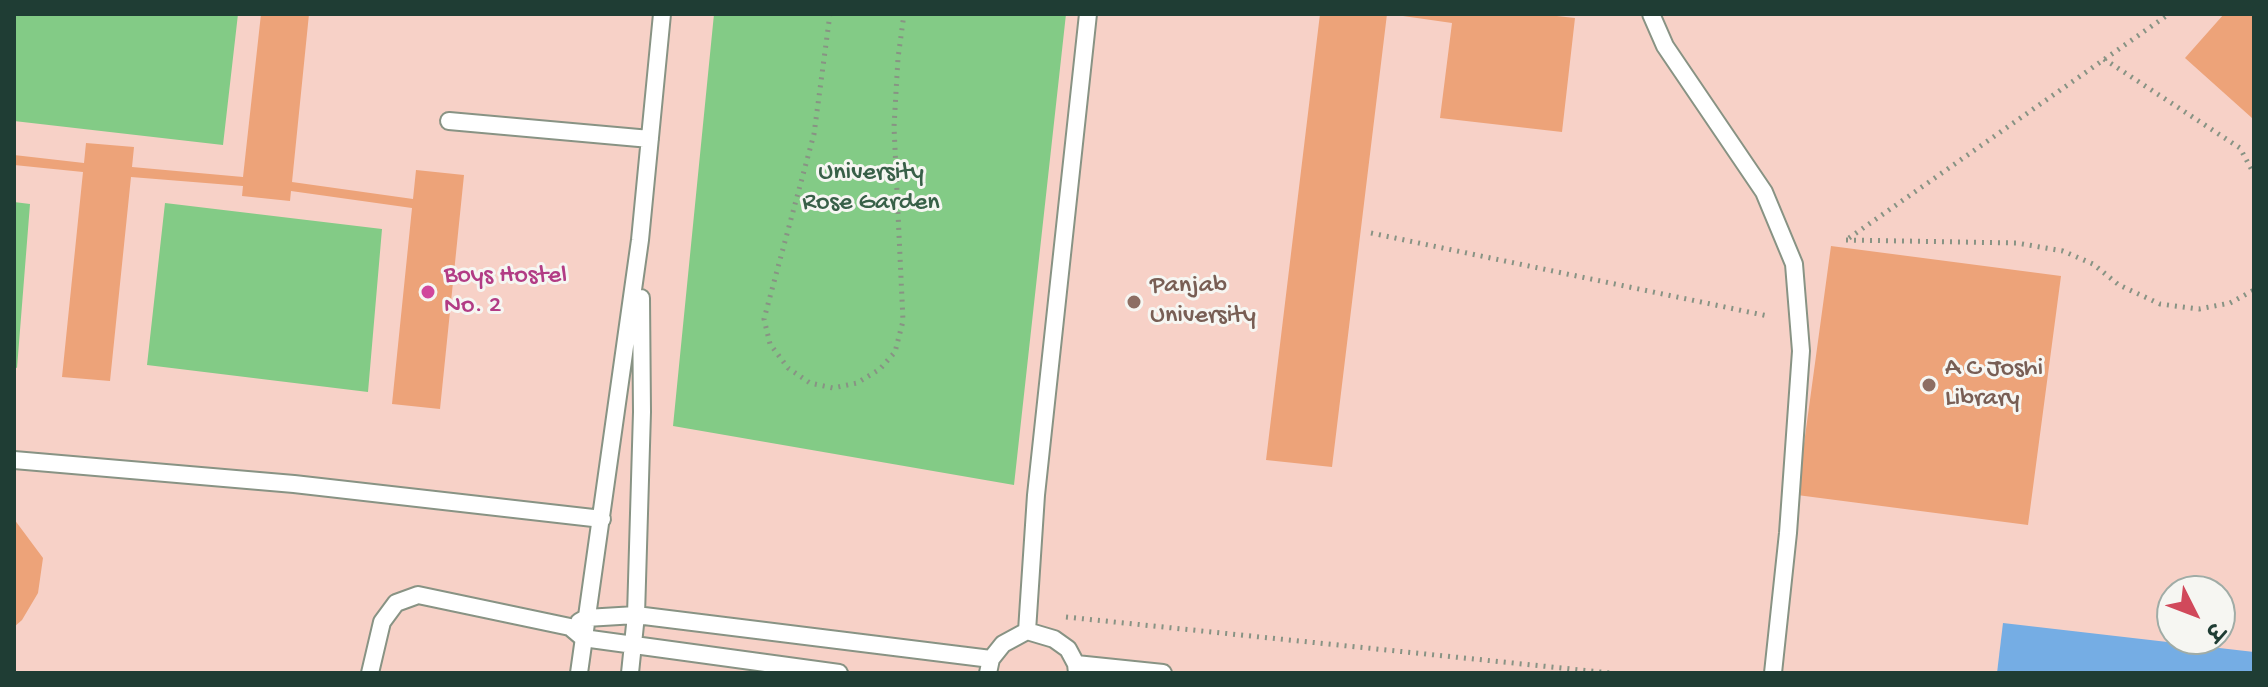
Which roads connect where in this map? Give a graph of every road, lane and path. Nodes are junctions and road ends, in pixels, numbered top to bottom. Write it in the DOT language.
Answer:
graph roads {
  1 [pos="662,14"];
  2 [pos="830,14"];
  3 [pos="904,14"];
  4 [pos="1088,14"];
  5 [pos="1651,14"];
  6 [pos="2169,14"];
  7 [pos="2104,59"];
  8 [pos="449,121"];
  9 [pos="650,139"];
  10 [pos="2254,174"];
  11 [pos="1371,233"];
  12 [pos="640,240"];
  13 [pos="2254,290"];
  14 [pos="1768,316"];
  15 [pos="14,460"];
  16 [pos="602,519"];
  17 [pos="1028,613"];
  18 [pos="636,615"];
  19 [pos="586,618"];
  20 [pos="1027,631"];
  21 [pos="577,632"];
  22 [pos="633,644"];
  23 [pos="990,666"];
  24 [pos="1077,668"];
  25 [pos="370,673"];
  26 [pos="579,673"];
  27 [pos="630,673"];
  28 [pos="839,673"];
  29 [pos="1163,673"];
  30 [pos="1610,673"];
  31 [pos="1773,673"];
  1 -- 9 [label="lane"];
  2 -- 3 [label="path"];
  4 -- 17 [label="lane"];
  5 -- 31 [label="lane"];
  6 -- 7 [label="path"];
  7 -- 10 [label="path"];
  7 -- 13 [label="path"];
  8 -- 9 [label="lane"];
  9 -- 12 [label="lane"];
  11 -- 14 [label="path"];
  12 -- 16 [label="lane"];
  12 -- 18 [label="lane"];
  15 -- 16 [label="lane"];
  16 -- 19 [label="lane"];
  17 -- 20 [label="lane"];
  17 -- 30 [label="path"];
  18 -- 19 [label="lane"];
  18 -- 22 [label="lane"];
  18 -- 23 [label="lane"];
  19 -- 21 [label="lane"];
  20 -- 23 [label="lane"];
  20 -- 24 [label="lane"];
  21 -- 22 [label="lane"];
  21 -- 25 [label="lane"];
  21 -- 26 [label="lane"];
  22 -- 27 [label="lane"];
  22 -- 28 [label="lane"];
  24 -- 29 [label="lane"];
}
